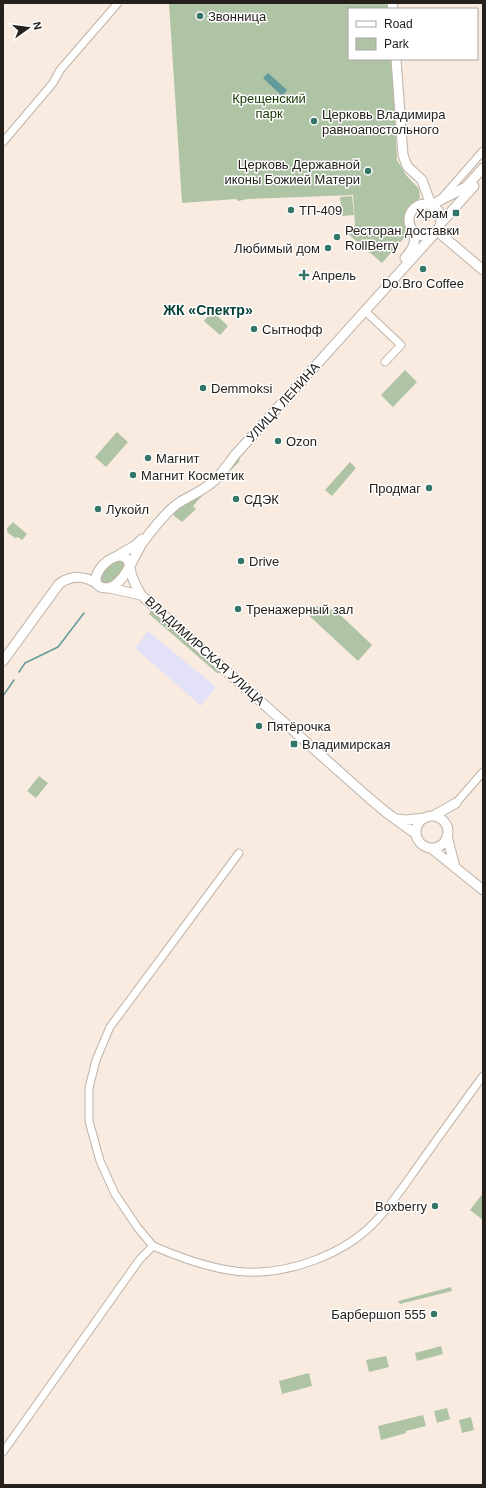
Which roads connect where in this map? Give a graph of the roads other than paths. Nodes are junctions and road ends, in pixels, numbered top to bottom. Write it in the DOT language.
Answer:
graph roads {
  1 [pos="118,3"];
  2 [pos="396,60"];
  3 [pos="3,142"];
  4 [pos="483,151"];
  5 [pos="483,168"];
  6 [pos="483,176"];
  7 [pos="468,189"];
  8 [pos="440,200"];
  9 [pos="431,205"];
  10 [pos="438,229"];
  11 [pos="413,230"];
  12 [pos="483,270"];
  13 [pos="365,311"];
  14 [pos="385,362"];
  15 [pos="117,556"];
  16 [pos="130,567"];
  17 [pos="99,570"];
  18 [pos="87,578"];
  19 [pos="98,585"];
  20 [pos="109,588"];
  21 [pos="141,595"];
  22 [pos="5,654"];
  23 [pos="483,772"];
  24 [pos="456,802"];
  25 [pos="429,817"];
  26 [pos="395,818"];
  27 [pos="446,825"];
  28 [pos="416,834"];
  29 [pos="447,836"];
  30 [pos="431,848"];
  31 [pos="239,853"];
  32 [pos="455,867"];
  33 [pos="483,890"];
  34 [pos="483,1076"];
  35 [pos="153,1246"];
  36 [pos="3,1452"];
  1 -- 3 [label="street"];
  2 -- 9 [label="street"];
  4 -- 8 [label="street"];
  5 -- 7 [label="street"];
  6 -- 7 [label="street"];
  7 -- 8 [label="street"];
  7 -- 10 [label="street, УЛИЦА ЛЕНИНА"];
  8 -- 9 [label="street"];
  9 -- 10 [label="street"];
  9 -- 11 [label="street"];
  10 -- 11 [label="street"];
  10 -- 12 [label="street"];
  10 -- 13 [label="street, УЛИЦА ЛЕНИНА"];
  11 -- 15 [label="street, УЛИЦА ЛЕНИНА"];
  13 -- 14 [label="street"];
  13 -- 16 [label="street, УЛИЦА ЛЕНИНА"];
  15 -- 16 [label="street"];
  15 -- 17 [label="street"];
  16 -- 20 [label="street"];
  16 -- 21 [label="street, ВЛАДИМИРСКАЯ УЛИЦА"];
  17 -- 18 [label="street"];
  17 -- 19 [label="street"];
  18 -- 19 [label="street, ВЛАДИМИРСКАЯ УЛИЦА"];
  18 -- 22 [label="street"];
  19 -- 20 [label="street, ВЛАДИМИРСКАЯ УЛИЦА"];
  20 -- 21 [label="street, ВЛАДИМИРСКАЯ УЛИЦА"];
  21 -- 26 [label="street, ВЛАДИМИРСКАЯ УЛИЦА"];
  23 -- 24 [label="street"];
  24 -- 25 [label="street"];
  24 -- 27 [label="street"];
  25 -- 26 [label="street"];
  25 -- 27 [label="street"];
  25 -- 28 [label="street"];
  26 -- 28 [label="street, ВЛАДИМИРСКАЯ УЛИЦА"];
  27 -- 29 [label="street"];
  28 -- 30 [label="street"];
  29 -- 30 [label="street"];
  29 -- 32 [label="street"];
  30 -- 32 [label="street"];
  31 -- 35 [label="street"];
  32 -- 33 [label="street"];
  34 -- 35 [label="street"];
  35 -- 36 [label="street"];
}
